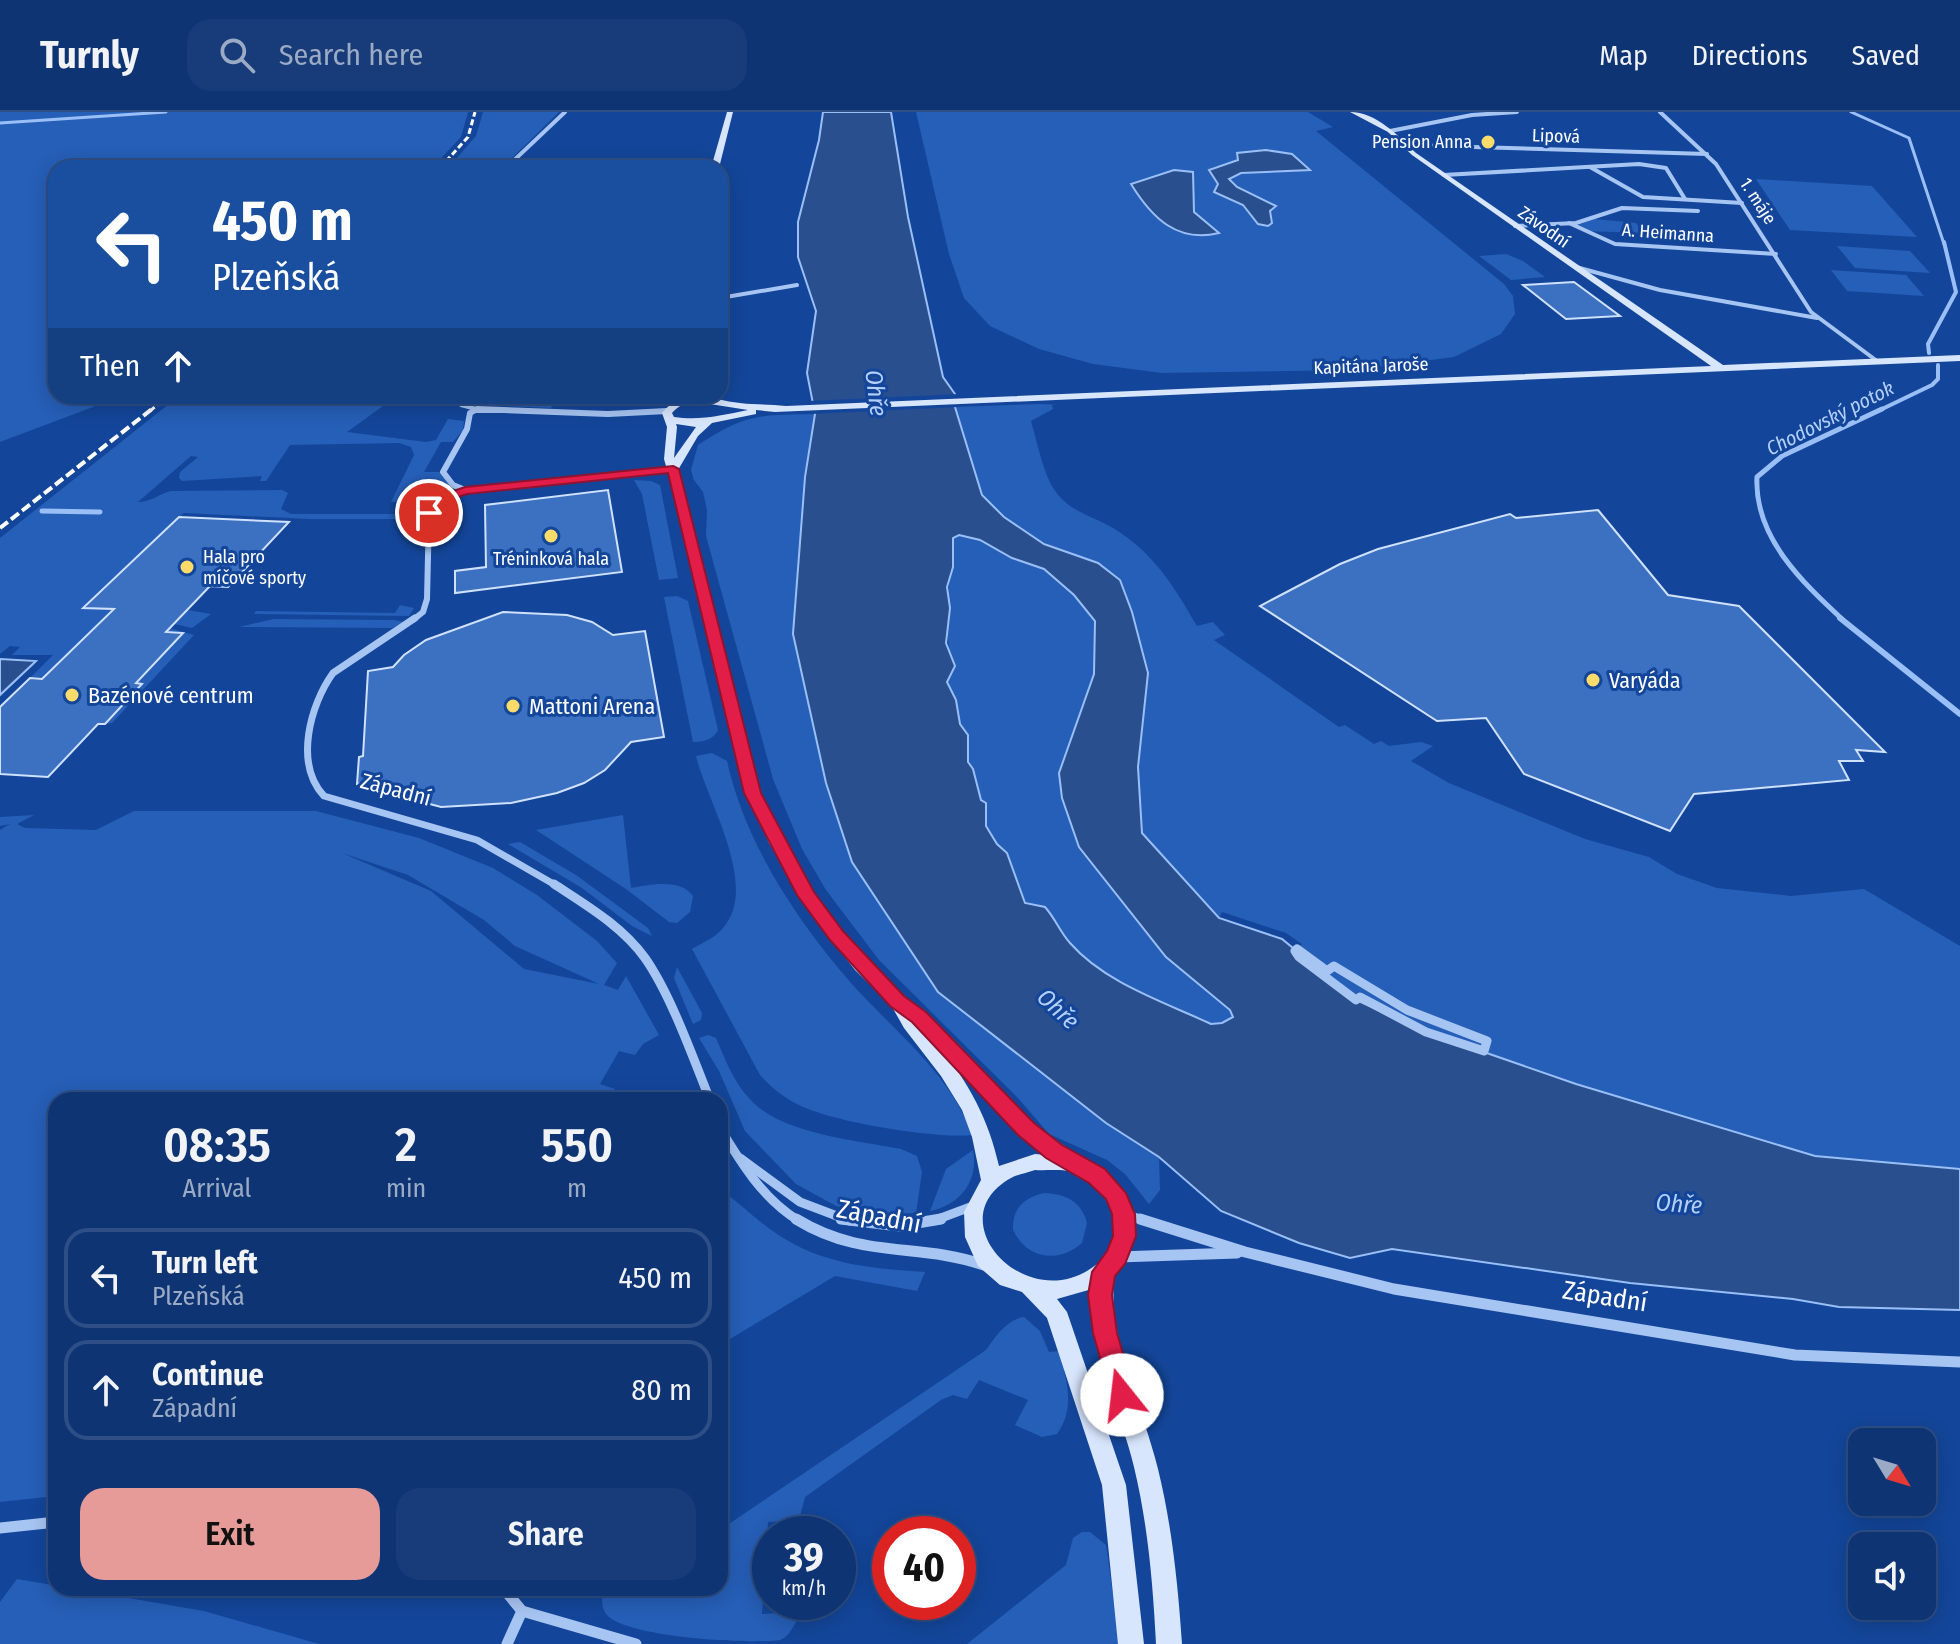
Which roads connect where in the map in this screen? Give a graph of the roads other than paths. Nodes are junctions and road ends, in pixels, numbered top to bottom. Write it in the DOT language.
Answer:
graph roads {
  1 [pos="565,112"];
  2 [pos="730,112"];
  3 [pos="1353,112"];
  4 [pos="1517,112"];
  5 [pos="1660,112"];
  6 [pos="1390,131"];
  7 [pos="1404,145"];
  8 [pos="1707,154"];
  9 [pos="514,160"];
  10 [pos="717,160"];
  11 [pos="1590,167"];
  12 [pos="1444,175"];
  13 [pos="1685,199"];
  14 [pos="1742,203"];
  15 [pos="1698,211"];
  16 [pos="1569,223"];
  17 [pos="1515,226"];
  18 [pos="1776,254"];
  19 [pos="1573,267"];
  20 [pos="797,285"];
  21 [pos="728,297"];
  22 [pos="1817,319"];
  23 [pos="1960,358"];
  24 [pos="1877,361"];
  25 [pos="1719,367"];
  26 [pos="728,402"];
  27 [pos="724,404"];
  28 [pos="461,405"];
  29 [pos="671,408"];
  30 [pos="784,408"];
  31 [pos="477,409"];
  32 [pos="712,422"];
  33 [pos="673,469"];
  34 [pos="465,490"];
  35 [pos="897,1001"];
  36 [pos="1426,1032"];
  37 [pos="707,1092"];
  38 [pos="729,1151"];
  39 [pos="1075,1164"];
  40 [pos="991,1181"];
  41 [pos="977,1204"];
  42 [pos="1124,1214"];
  43 [pos="1245,1252"];
  44 [pos="1110,1264"];
  45 [pos="996,1270"];
  46 [pos="1028,1286"];
  47 [pos="1960,1362"];
  48 [pos="48,1523"];
  49 [pos="0,1528"];
  50 [pos="510,1596"];
  51 [pos="522,1611"];
  52 [pos="507,1644"];
  53 [pos="636,1644"];
  54 [pos="1131,1644"];
  55 [pos="1169,1644"];
  1 -- 9 [label="street"];
  2 -- 10 [label="street"];
  3 -- 6 [label="street, Závodní"];
  4 -- 6 [label="street"];
  5 -- 8 [label="street, 1. máje"];
  6 -- 7 [label="street, Závodní"];
  7 -- 8 [label="street, Lipová"];
  7 -- 12 [label="street, Závodní"];
  8 -- 14 [label="street, 1. máje"];
  11 -- 12 [label="street"];
  11 -- 13 [label="street"];
  11 -- 13 [label="street"];
  12 -- 17 [label="street, Závodní"];
  13 -- 14 [label="street"];
  14 -- 18 [label="street, 1. máje"];
  15 -- 16 [label="street"];
  16 -- 17 [label="street, A. Heimanna"];
  16 -- 18 [label="street, A. Heimanna"];
  17 -- 19 [label="street, Závodní"];
  18 -- 22 [label="street, 1. máje"];
  19 -- 22 [label="street, 1. máje"];
  19 -- 25 [label="street, Závodní"];
  20 -- 21 [label="street"];
  22 -- 24 [label="street, 1. máje"];
  23 -- 24 [label="street, Kapitána Jaroše"];
  24 -- 25 [label="street, Kapitána Jaroše"];
  25 -- 30 [label="street, Kapitána Jaroše"];
  26 -- 30 [label="street, Kapitána Jaroše"];
  27 -- 32 [label="street"];
  28 -- 31 [label="street"];
  29 -- 31 [label="street"];
  29 -- 32 [label="street, Kapitána Jaroše"];
  29 -- 33 [label="street"];
  30 -- 32 [label="street, Kapitána Jaroše"];
  31 -- 34 [label="street"];
  32 -- 33 [label="street"];
  33 -- 34 [label="street"];
  33 -- 35 [label="street"];
  34 -- 37 [label="street, Západní"];
  35 -- 39 [label="street"];
  35 -- 40 [label="street"];
  36 -- 36 [label="street"];
  38 -- 41 [label="street, Západní"];
  38 -- 45 [label="street, Západní"];
  39 -- 40 [label="street"];
  39 -- 42 [label="street"];
  40 -- 41 [label="street"];
  41 -- 45 [label="street"];
  42 -- 43 [label="street, Západní"];
  42 -- 44 [label="street"];
  43 -- 44 [label="street, Západní"];
  43 -- 47 [label="street, Západní"];
  44 -- 46 [label="street, Západní"];
  44 -- 55 [label="street"];
  45 -- 46 [label="street, Západní"];
  46 -- 54 [label="street, Západní"];
  48 -- 49 [label="street"];
  50 -- 51 [label="street"];
  51 -- 52 [label="street"];
  51 -- 53 [label="street"];
}
